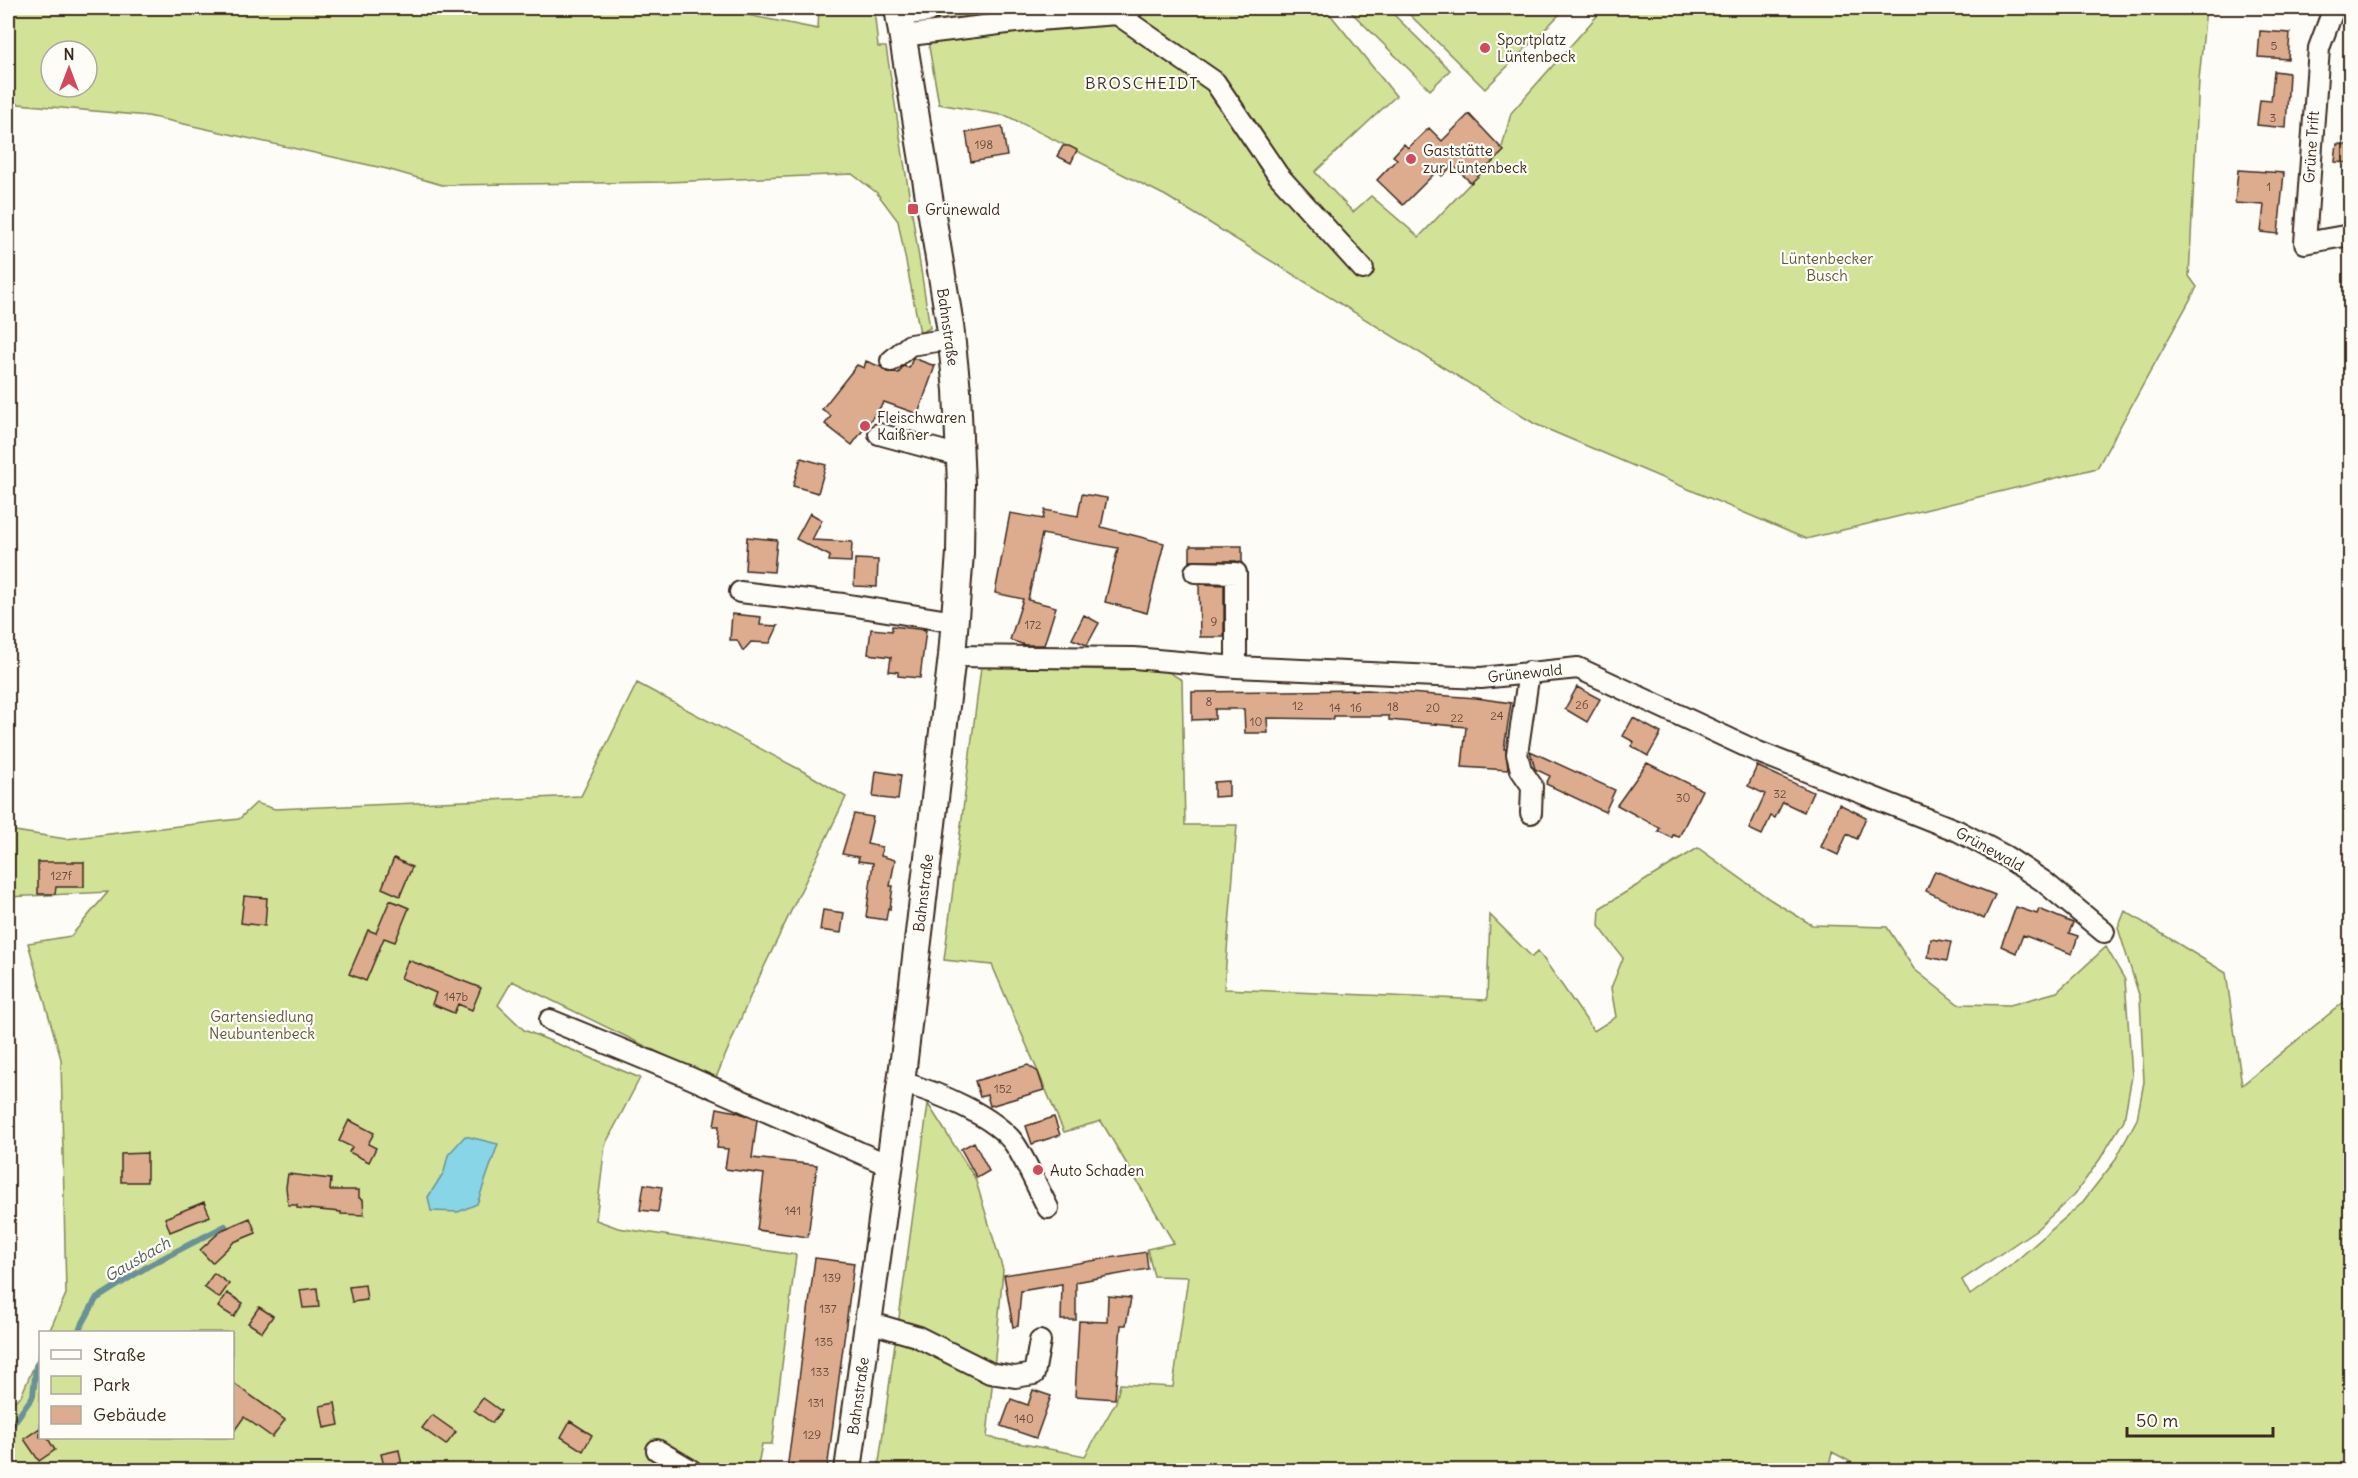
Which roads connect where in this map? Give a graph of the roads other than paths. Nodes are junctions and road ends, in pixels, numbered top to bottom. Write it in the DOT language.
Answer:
graph roads {
  1 [pos="933,8"];
  2 [pos="2334,8"];
  3 [pos="1125,11"];
  4 [pos="900,19"];
  5 [pos="2350,234"];
  6 [pos="1363,269"];
  7 [pos="951,339"];
  8 [pos="891,361"];
  9 [pos="879,434"];
  10 [pos="960,456"];
  11 [pos="1195,572"];
  12 [pos="740,592"];
  13 [pos="955,622"];
  14 [pos="952,656"];
  15 [pos="1236,667"];
  16 [pos="1529,672"];
  17 [pos="1531,813"];
  18 [pos="2104,932"];
  19 [pos="550,1020"];
  20 [pos="900,1082"];
  21 [pos="888,1165"];
  22 [pos="1048,1208"];
  23 [pos="868,1322"];
  24 [pos="1040,1341"];
  25 [pos="657,1450"];
  26 [pos="691,1470"];
  27 [pos="848,1470"];
  1 -- 4 [label="street"];
  2 -- 5 [label="street, Grüne Trift"];
  3 -- 4 [label="street"];
  3 -- 6 [label="street"];
  4 -- 7 [label="main road, Bahnstraße"];
  7 -- 8 [label="street"];
  7 -- 10 [label="main road, Bahnstraße"];
  9 -- 10 [label="street"];
  10 -- 13 [label="main road, Bahnstraße"];
  11 -- 15 [label="street"];
  12 -- 13 [label="street"];
  13 -- 14 [label="main road, Bahnstraße"];
  14 -- 15 [label="street, Grünewald"];
  14 -- 20 [label="main road, Bahnstraße"];
  15 -- 16 [label="street, Grünewald"];
  16 -- 17 [label="street"];
  16 -- 18 [label="street, Grünewald"];
  19 -- 21 [label="street"];
  20 -- 21 [label="main road, Bahnstraße"];
  20 -- 22 [label="street"];
  21 -- 23 [label="main road, Bahnstraße"];
  23 -- 24 [label="street"];
  23 -- 27 [label="main road, Bahnstraße"];
  25 -- 26 [label="street"];
}
